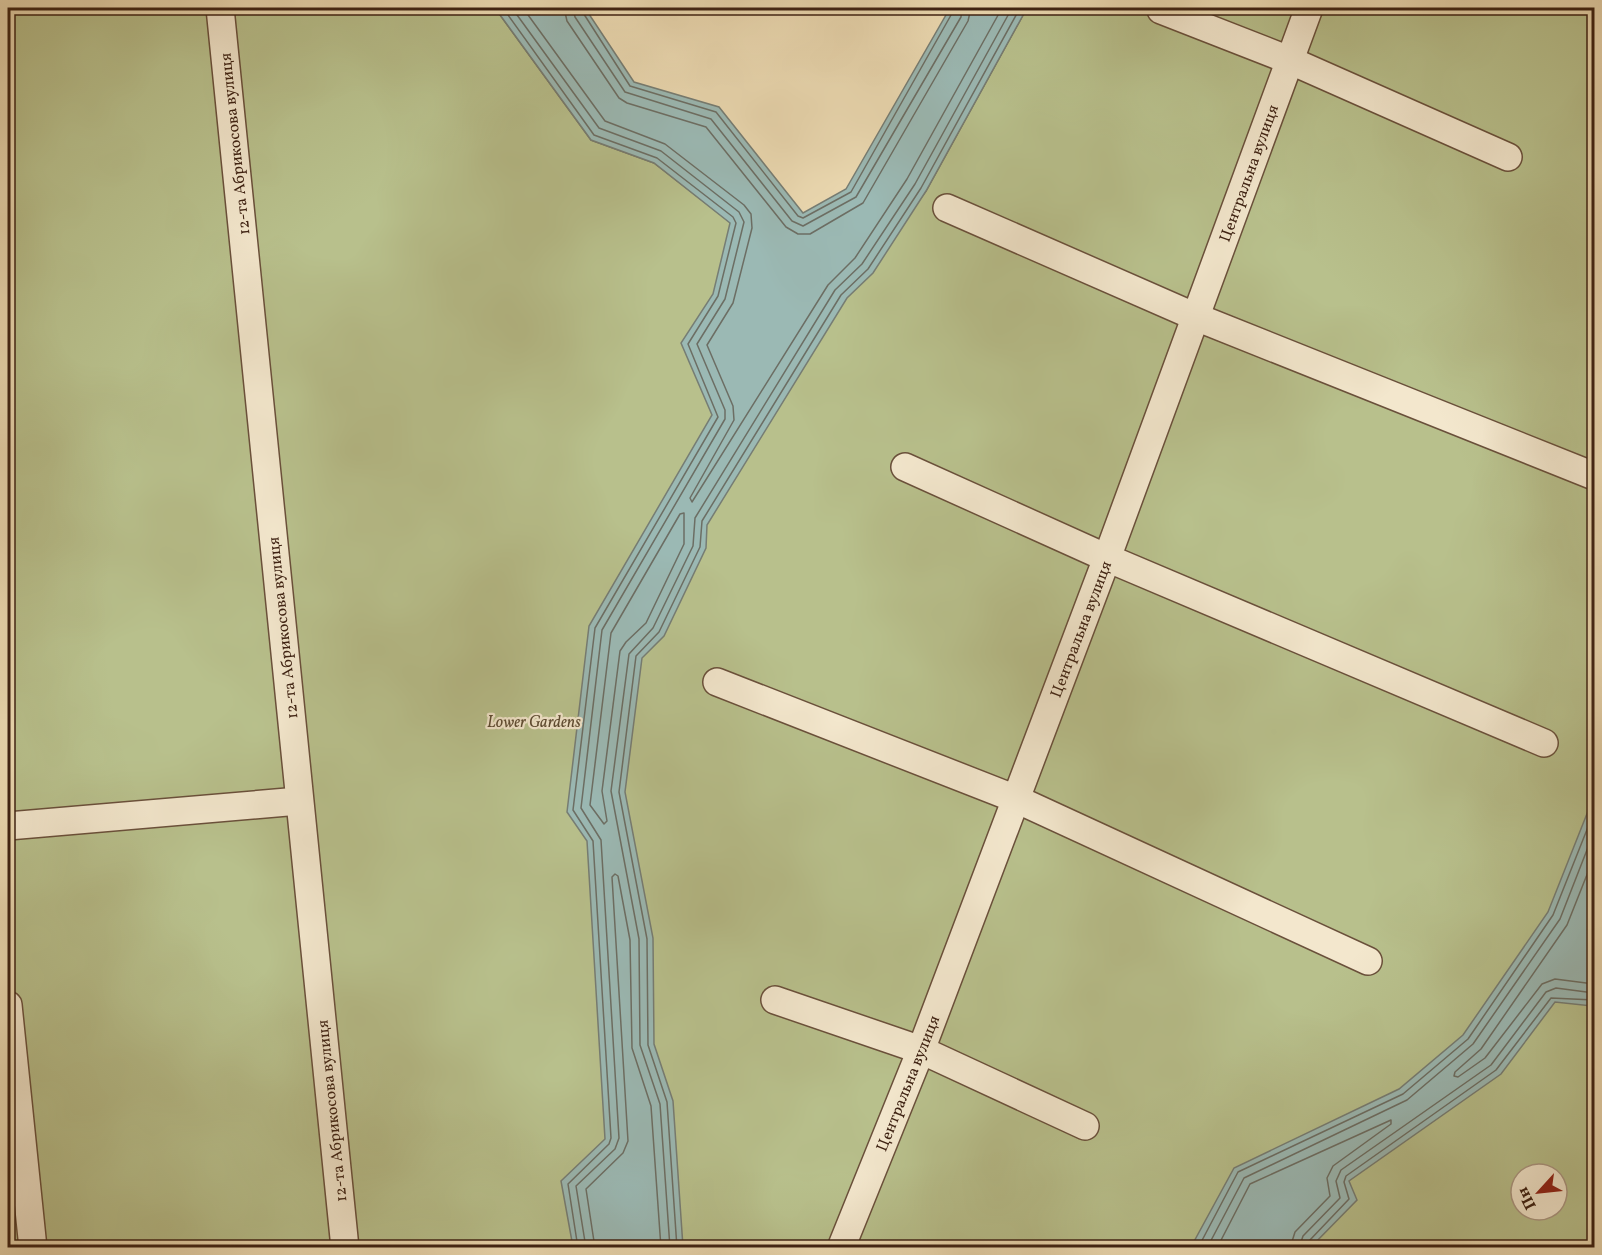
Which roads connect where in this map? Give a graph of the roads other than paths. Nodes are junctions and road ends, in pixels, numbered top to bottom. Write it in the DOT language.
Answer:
graph roads {
  1 [pos="220,8"];
  2 [pos="1309,8"];
  3 [pos="1161,10"];
  4 [pos="1289,60"];
  5 [pos="1508,157"];
  6 [pos="947,208"];
  7 [pos="1196,317"];
  8 [pos="905,466"];
  9 [pos="1594,476"];
  10 [pos="1107,558"];
  11 [pos="717,682"];
  12 [pos="1544,743"];
  13 [pos="1016,799"];
  14 [pos="299,801"];
  15 [pos="8,826"];
  16 [pos="1368,961"];
  17 [pos="775,1000"];
  18 [pos="8,1005"];
  19 [pos="921,1050"];
  20 [pos="1085,1126"];
  21 [pos="33,1248"];
  22 [pos="345,1248"];
  23 [pos="841,1248"];
  1 -- 14 [label="street, 12-та Абрикосова вулиця"];
  2 -- 4 [label="street, Центральна вулиця"];
  3 -- 4 [label="street"];
  4 -- 5 [label="street"];
  4 -- 7 [label="street, Центральна вулиця"];
  6 -- 7 [label="street"];
  7 -- 9 [label="street"];
  7 -- 10 [label="street, Центральна вулиця"];
  8 -- 10 [label="street"];
  10 -- 12 [label="street"];
  10 -- 13 [label="street, Центральна вулиця"];
  11 -- 13 [label="street"];
  13 -- 16 [label="street"];
  13 -- 19 [label="street, Центральна вулиця"];
  14 -- 15 [label="street"];
  14 -- 22 [label="street, 12-та Абрикосова вулиця"];
  17 -- 19 [label="street"];
  18 -- 21 [label="street"];
  19 -- 20 [label="street"];
  19 -- 23 [label="street, Центральна вулиця"];
}
